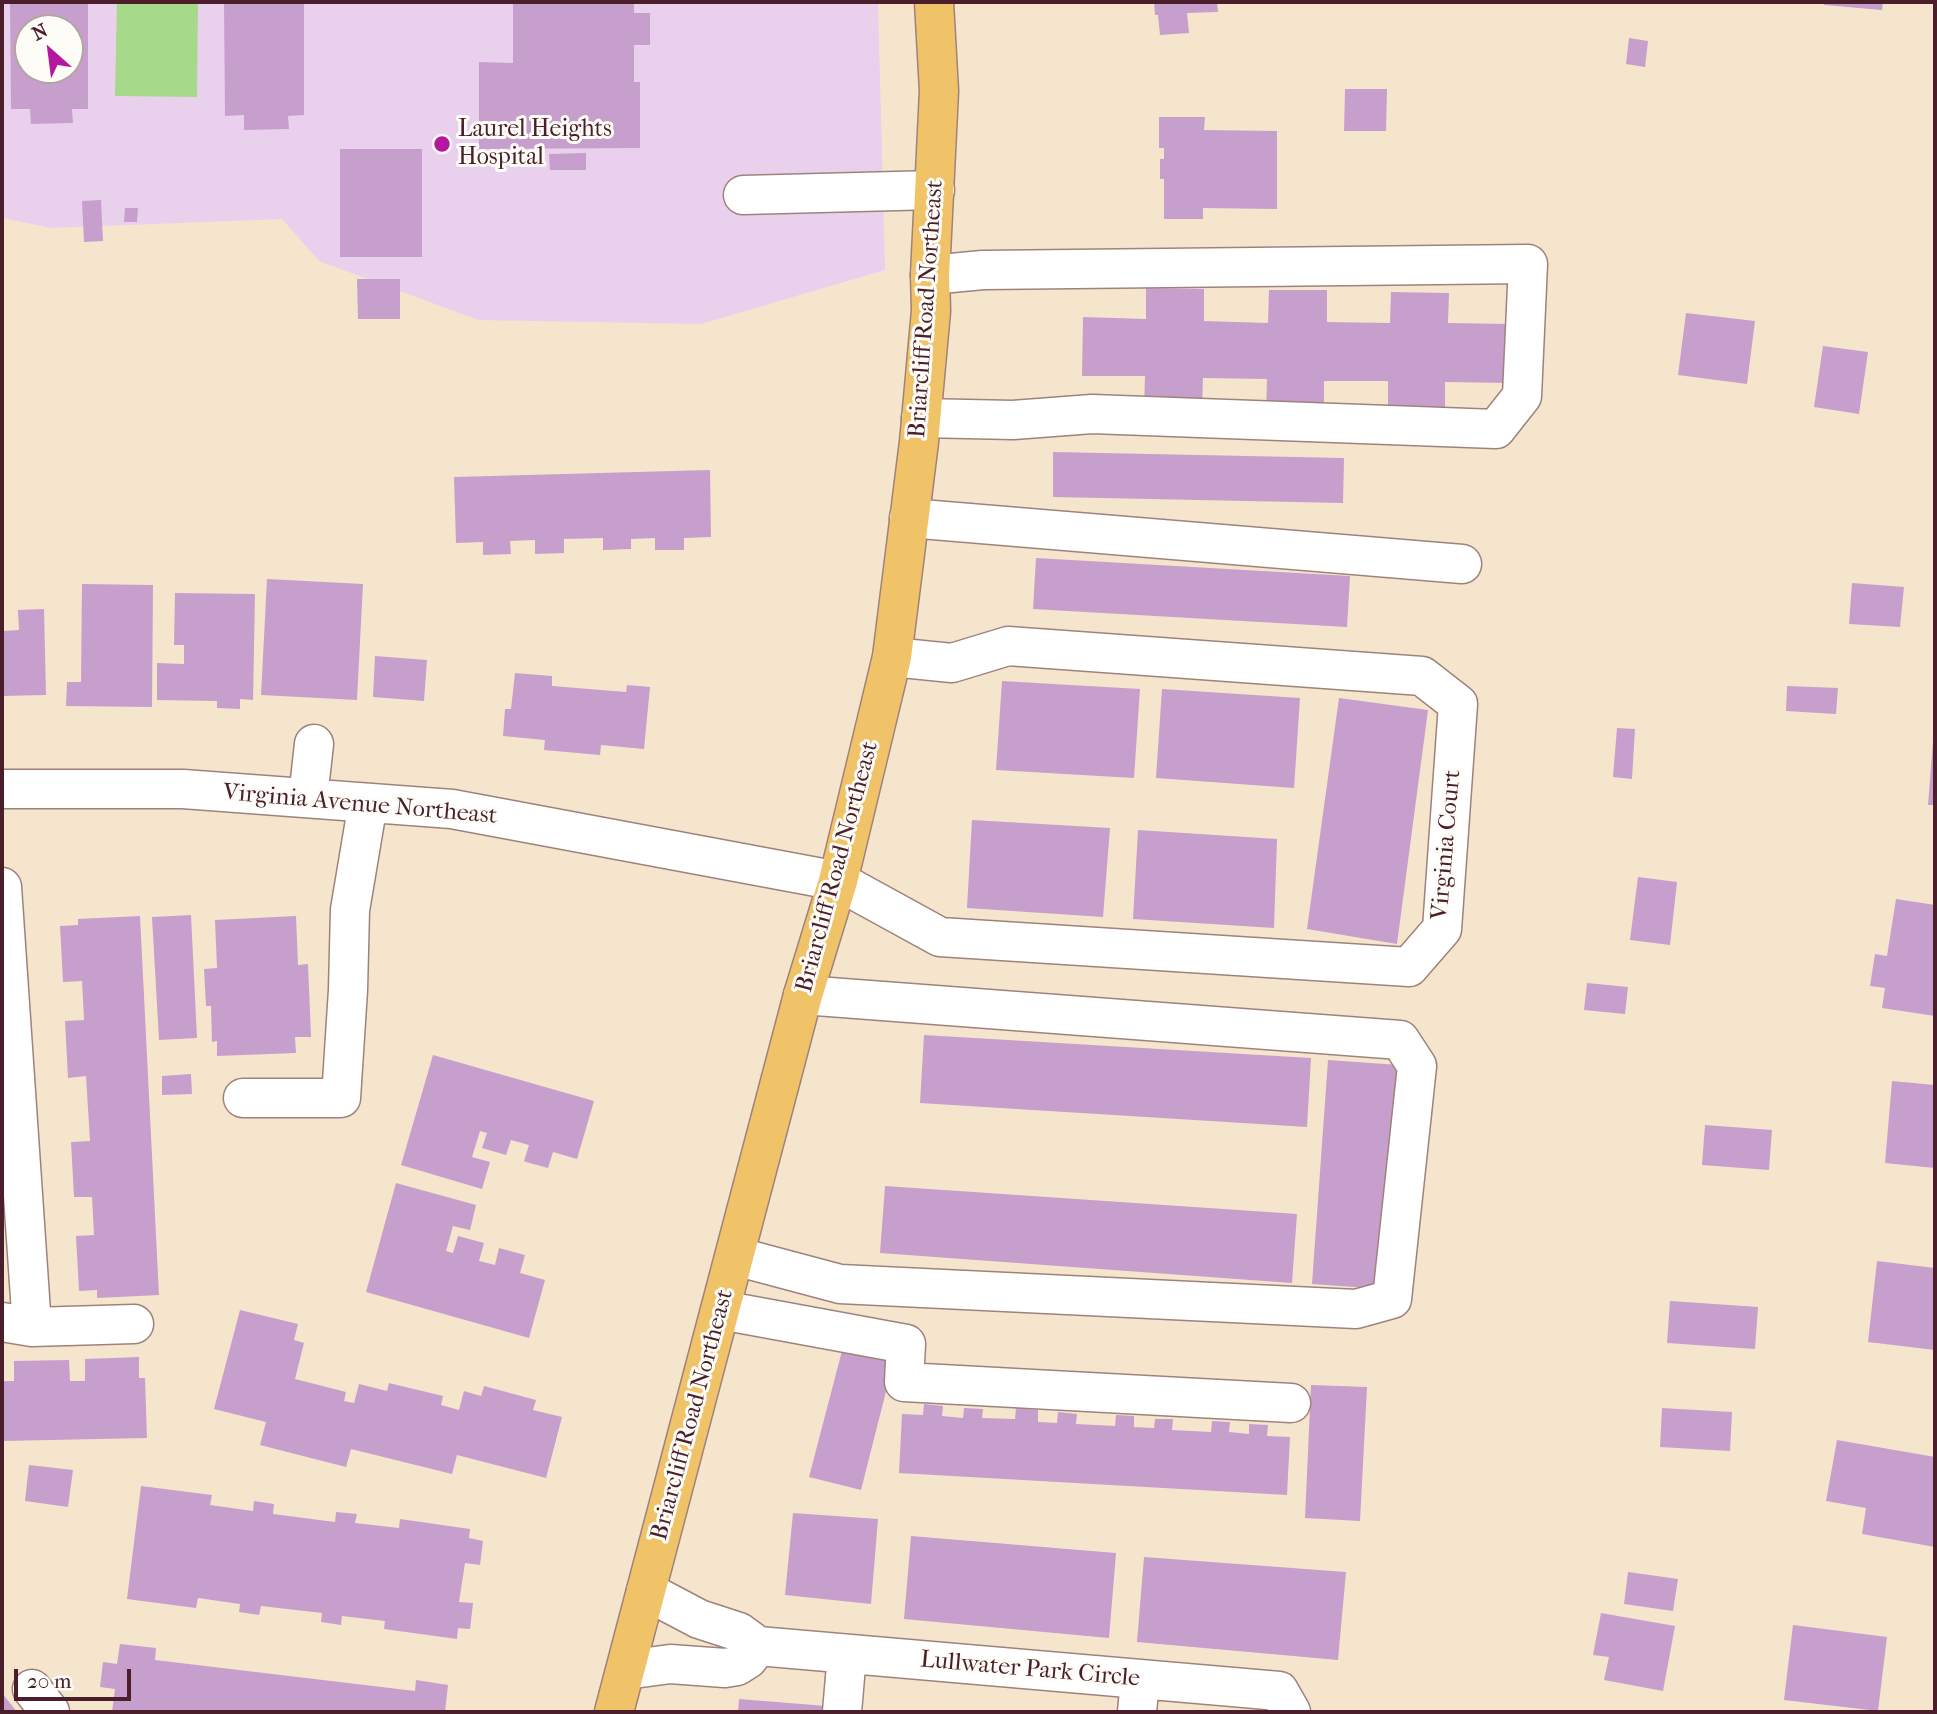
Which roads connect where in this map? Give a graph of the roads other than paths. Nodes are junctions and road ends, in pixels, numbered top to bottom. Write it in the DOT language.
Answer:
graph roads {
  1 [pos="934,2"];
  2 [pos="935,190"];
  3 [pos="743,195"];
  4 [pos="930,275"];
  5 [pos="921,418"];
  6 [pos="909,519"];
  7 [pos="1462,564"];
  8 [pos="892,657"];
  9 [pos="314,744"];
  10 [pos="2,789"];
  11 [pos="308,799"];
  12 [pos="368,803"];
  13 [pos="838,881"];
  14 [pos="2,887"];
  15 [pos="803,995"];
  16 [pos="243,1098"];
  17 [pos="735,1256"];
  18 [pos="720,1310"];
  19 [pos="17,1324"];
  20 [pos="134,1324"];
  21 [pos="1291,1403"];
  22 [pos="646,1591"];
  23 [pos="758,1646"];
  24 [pos="847,1654"];
  25 [pos="626,1670"];
  26 [pos="1139,1696"];
  27 [pos="614,1712"];
  28 [pos="842,1712"];
  29 [pos="1291,1712"];
  1 -- 2 [label="main road, Briarcliff Road Northeast"];
  2 -- 3 [label="street"];
  2 -- 4 [label="main road, Briarcliff Road Northeast"];
  4 -- 5 [label="main road, Briarcliff Road Northeast"];
  4 -- 5 [label="street"];
  5 -- 6 [label="main road, Briarcliff Road Northeast"];
  6 -- 7 [label="street"];
  6 -- 8 [label="main road, Briarcliff Road Northeast"];
  8 -- 13 [label="main road, Briarcliff Road Northeast"];
  8 -- 13 [label="street, Virginia Court"];
  9 -- 11 [label="street"];
  10 -- 11 [label="street, Virginia Avenue Northeast"];
  11 -- 12 [label="street, Virginia Avenue Northeast"];
  12 -- 13 [label="street, Virginia Avenue Northeast"];
  12 -- 16 [label="street"];
  13 -- 15 [label="main road, Briarcliff Road Northeast"];
  14 -- 19 [label="street"];
  15 -- 17 [label="main road, Briarcliff Road Northeast"];
  15 -- 17 [label="street"];
  17 -- 18 [label="main road, Briarcliff Road Northeast"];
  18 -- 21 [label="street"];
  18 -- 22 [label="main road, Briarcliff Road Northeast"];
  19 -- 20 [label="street"];
  22 -- 23 [label="street, Lullwater Park Circle"];
  22 -- 25 [label="main road, Briarcliff Road Northeast"];
  23 -- 24 [label="street, Lullwater Park Circle"];
  23 -- 25 [label="street"];
  24 -- 26 [label="street, Lullwater Park Circle"];
  24 -- 28 [label="street"];
  25 -- 27 [label="main road, Briarcliff Road Northeast"];
  26 -- 29 [label="street, Lullwater Park Circle"];
}
